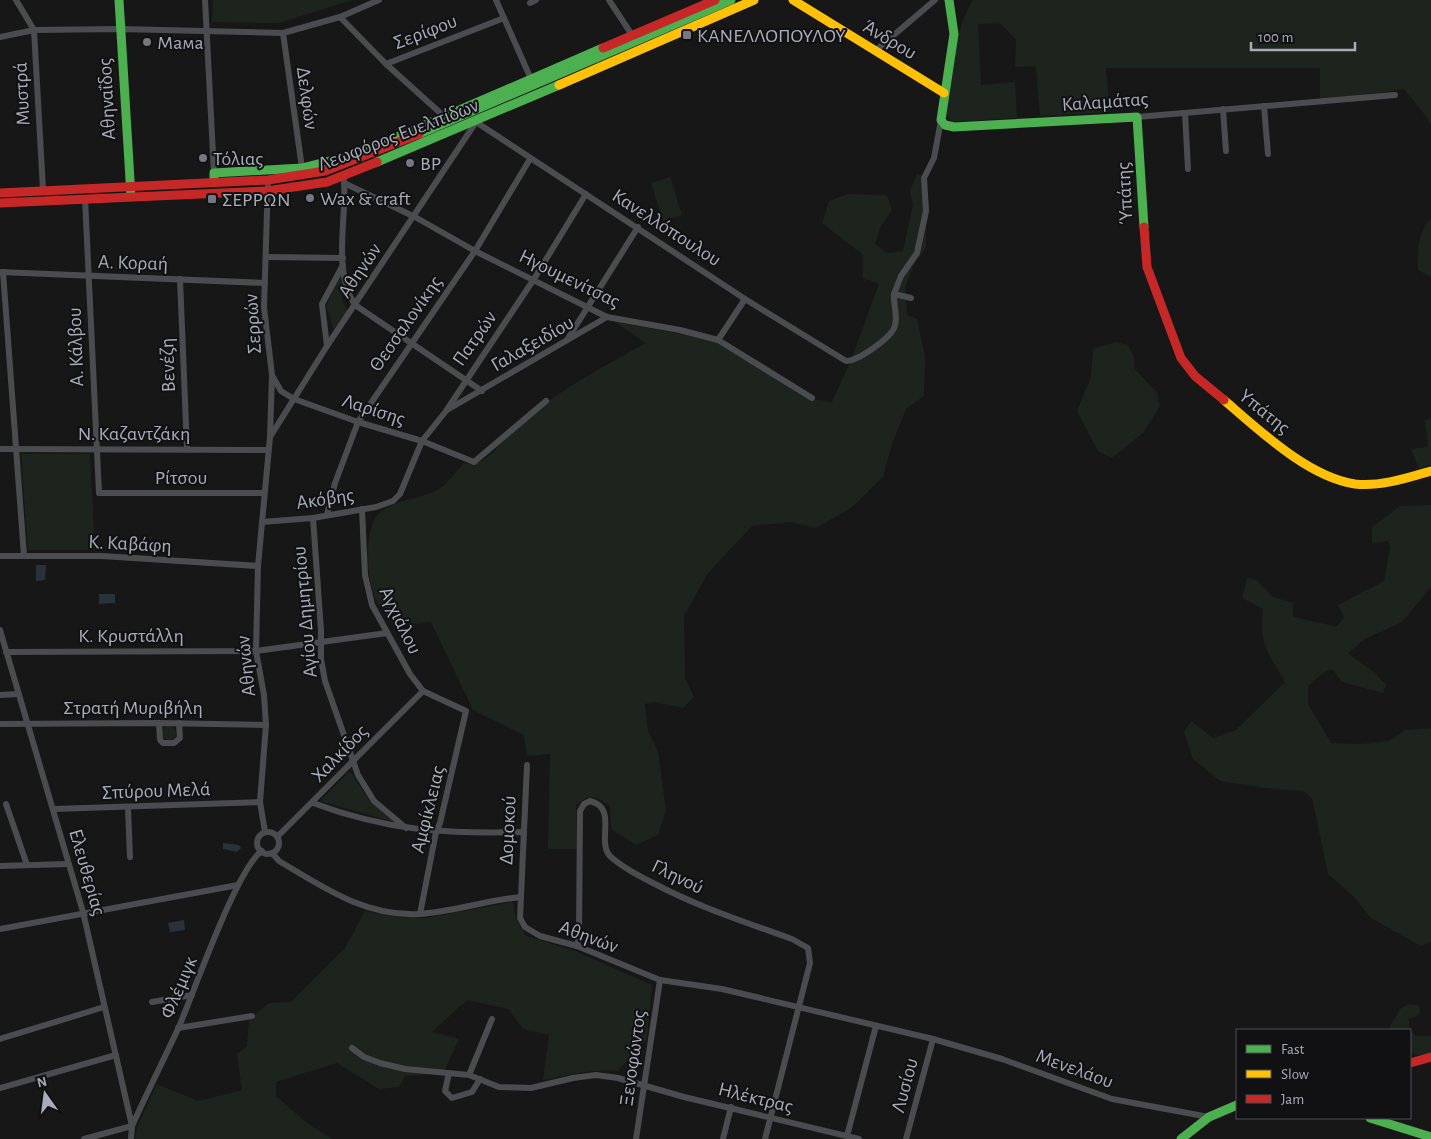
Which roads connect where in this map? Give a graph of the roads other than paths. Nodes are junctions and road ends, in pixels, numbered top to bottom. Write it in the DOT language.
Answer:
graph roads {
  1 [pos="16,0"];
  2 [pos="119,0"];
  3 [pos="205,0"];
  4 [pos="379,0"];
  5 [pos="496,0"];
  6 [pos="609,0"];
  7 [pos="715,0"];
  8 [pos="731,0"];
  9 [pos="754,0"];
  10 [pos="793,0"];
  11 [pos="935,0"];
  12 [pos="949,0"];
  13 [pos="340,17"];
  14 [pos="504,18"];
  15 [pos="120,29"];
  16 [pos="34,30"];
  17 [pos="205,32"];
  18 [pos="282,33"];
  19 [pos="632,35"];
  20 [pos="0,37"];
  21 [pos="875,51"];
  22 [pos="386,64"];
  23 [pos="531,79"];
  24 [pos="944,93"];
  25 [pos="1395,95"];
  26 [pos="1264,106"];
  27 [pos="1224,109"];
  28 [pos="1185,112"];
  29 [pos="1137,117"];
  30 [pos="447,119"];
  31 [pos="941,120"];
  32 [pos="476,122"];
  33 [pos="1226,151"];
  34 [pos="1268,154"];
  35 [pos="530,159"];
  36 [pos="302,168"];
  37 [pos="1188,169"];
  38 [pos="214,178"];
  39 [pos="268,180"];
  40 [pos="344,180"];
  41 [pos="130,186"];
  42 [pos="43,190"];
  43 [pos="267,190"];
  44 [pos="0,193"];
  45 [pos="586,194"];
  46 [pos="131,196"];
  47 [pos="85,198"];
  48 [pos="0,203"];
  49 [pos="415,217"];
  50 [pos="638,227"];
  51 [pos="475,251"];
  52 [pos="267,257"];
  53 [pos="343,261"];
  54 [pos="1147,267"];
  55 [pos="1,272"];
  56 [pos="89,277"];
  57 [pos="180,279"];
  58 [pos="534,279"];
  59 [pos="265,283"];
  60 [pos="894,294"];
  61 [pos="745,298"];
  62 [pos="911,298"];
  63 [pos="355,305"];
  64 [pos="587,307"];
  65 [pos="607,317"];
  66 [pos="718,340"];
  67 [pos="566,341"];
  68 [pos="411,343"];
  69 [pos="327,346"];
  70 [pos="272,375"];
  71 [pos="465,378"];
  72 [pos="482,391"];
  73 [pos="812,398"];
  74 [pos="294,399"];
  75 [pos="546,401"];
  76 [pos="446,411"];
  77 [pos="358,422"];
  78 [pos="270,437"];
  79 [pos="422,441"];
  80 [pos="0,449"];
  81 [pos="15,449"];
  82 [pos="95,449"];
  83 [pos="187,449"];
  84 [pos="268,450"];
  85 [pos="266,467"];
  86 [pos="1431,471"];
  87 [pos="264,493"];
  88 [pos="99,494"];
  89 [pos="393,501"];
  90 [pos="362,510"];
  91 [pos="327,515"];
  92 [pos="313,518"];
  93 [pos="262,522"];
  94 [pos="0,556"];
  95 [pos="24,556"];
  96 [pos="258,566"];
  97 [pos="0,630"];
  98 [pos="387,633"];
  99 [pos="320,641"];
  100 [pos="256,650"];
  101 [pos="6,652"];
  102 [pos="423,691"];
  103 [pos="19,694"];
  104 [pos="0,695"];
  105 [pos="466,712"];
  106 [pos="159,723"];
  107 [pos="179,723"];
  108 [pos="0,724"];
  109 [pos="28,724"];
  110 [pos="266,725"];
  111 [pos="353,762"];
  112 [pos="526,765"];
  113 [pos="260,802"];
  114 [pos="313,803"];
  115 [pos="6,804"];
  116 [pos="128,808"];
  117 [pos="54,809"];
  118 [pos="406,828"];
  119 [pos="265,832"];
  120 [pos="436,832"];
  121 [pos="524,832"];
  122 [pos="277,836"];
  123 [pos="262,851"];
  124 [pos="272,853"];
  125 [pos="130,856"];
  126 [pos="68,864"];
  127 [pos="27,865"];
  128 [pos="0,866"];
  129 [pos="238,885"];
  130 [pos="521,897"];
  131 [pos="83,912"];
  132 [pos="420,914"];
  133 [pos="0,929"];
  134 [pos="577,946"];
  135 [pos="660,980"];
  136 [pos="192,995"];
  137 [pos="152,1002"];
  138 [pos="104,1007"];
  139 [pos="798,1007"];
  140 [pos="252,1016"];
  141 [pos="492,1019"];
  142 [pos="876,1026"];
  143 [pos="178,1028"];
  144 [pos="0,1039"];
  145 [pos="933,1039"];
  146 [pos="352,1048"];
  147 [pos="116,1055"];
  148 [pos="1431,1058"];
  149 [pos="1411,1062"];
  150 [pos="449,1073"];
  151 [pos="470,1075"];
  152 [pos="480,1079"];
  153 [pos="645,1086"];
  154 [pos="0,1088"];
  155 [pos="1236,1105"];
  156 [pos="731,1107"];
  157 [pos="770,1116"];
  158 [pos="1209,1117"];
  159 [pos="1373,1119"];
  160 [pos="132,1126"];
  161 [pos="847,1136"];
  162 [pos="1431,1137"];
  163 [pos="84,1139"];
  164 [pos="131,1139"];
  165 [pos="636,1139"];
  166 [pos="723,1139"];
  167 [pos="765,1139"];
  168 [pos="859,1139"];
  169 [pos="906,1139"];
  170 [pos="1181,1139"];
  1 -- 16 [label="street, Μυστρά"];
  2 -- 15 [label="street, Αθηναΐδος"];
  3 -- 17 [label="street"];
  4 -- 13 [label="street"];
  5 -- 14 [label="street"];
  6 -- 19 [label="street"];
  7 -- 19 [label="street"];
  8 -- 30 [label="street, Λεωφόρος Ευελπίδων"];
  9 -- 32 [label="street, Λεωφόρος Ευελπίδων"];
  10 -- 21 [label="street, Άνδρου"];
  11 -- 21 [label="street"];
  12 -- 24 [label="street"];
  13 -- 18 [label="street"];
  13 -- 22 [label="street"];
  14 -- 22 [label="street, Σερίφου"];
  14 -- 23 [label="street"];
  15 -- 16 [label="street"];
  15 -- 17 [label="street"];
  15 -- 41 [label="street, Αθηναΐδος"];
  16 -- 20 [label="street"];
  16 -- 42 [label="street, Μυστρά"];
  17 -- 18 [label="street"];
  17 -- 38 [label="street"];
  18 -- 36 [label="street, Δελφών"];
  19 -- 23 [label="street"];
  21 -- 24 [label="street, Άνδρου"];
  22 -- 30 [label="street"];
  23 -- 30 [label="street"];
  24 -- 31 [label="street"];
  25 -- 26 [label="street, Καλαμάτας"];
  26 -- 27 [label="street, Καλαμάτας"];
  26 -- 34 [label="street"];
  27 -- 28 [label="street, Καλαμάτας"];
  27 -- 33 [label="street"];
  28 -- 29 [label="street, Καλαμάτας"];
  28 -- 37 [label="street"];
  29 -- 31 [label="street, Καλαμάτας"];
  29 -- 54 [label="street, Ύπάτης"];
  30 -- 36 [label="street"];
  30 -- 39 [label="street, Λεωφόρος Ευελπίδων"];
  31 -- 60 [label="street"];
  32 -- 35 [label="street, Κανελλόπουλου"];
  32 -- 40 [label="street, Λεωφόρος Ευελπίδων"];
  32 -- 49 [label="street, Αθηνών"];
  35 -- 45 [label="street, Κανελλόπουλου"];
  35 -- 51 [label="street, Θεσσαλονίκης"];
  36 -- 38 [label="street"];
  38 -- 39 [label="street, Λεωφόρος Ευελπίδων"];
  38 -- 41 [label="street, Λεωφόρος Ευελπίδων"];
  39 -- 43 [label="street, Σερρών"];
  40 -- 43 [label="street, Λεωφόρος Ευελπίδων"];
  40 -- 49 [label="street, Ηγουμενίτσας"];
  40 -- 53 [label="street"];
  41 -- 42 [label="street, Λεωφόρος Ευελπίδων"];
  41 -- 46 [label="street, Αθηναΐδος"];
  42 -- 44 [label="street, Λεωφόρος Ευελπίδων"];
  43 -- 46 [label="street, Λεωφόρος Ευελπίδων"];
  43 -- 52 [label="street, Σερρών"];
  45 -- 50 [label="street, Κανελλόπουλου"];
  45 -- 58 [label="street, Πατρών"];
  46 -- 47 [label="street, Λεωφόρος Ευελπίδων"];
  47 -- 48 [label="street, Λεωφόρος Ευελπίδων"];
  47 -- 56 [label="street, A. Κάλβου"];
  49 -- 51 [label="street, Ηγουμενίτσας"];
  49 -- 63 [label="street, Αθηνών"];
  50 -- 61 [label="street, Κανελλόπουλου"];
  50 -- 64 [label="street"];
  51 -- 58 [label="street, Ηγουμενίτσας"];
  51 -- 68 [label="street, Θεσσαλονίκης"];
  52 -- 53 [label="street"];
  52 -- 59 [label="street, Σερρών"];
  53 -- 63 [label="street"];
  53 -- 69 [label="street"];
  54 -- 86 [label="street, Υπάτης"];
  55 -- 56 [label="street, Α. Κοραή"];
  55 -- 81 [label="street"];
  56 -- 57 [label="street, Α. Κοραή"];
  56 -- 82 [label="street, A. Κάλβου"];
  57 -- 59 [label="street, Α. Κοραή"];
  57 -- 83 [label="street, Βενέζη"];
  58 -- 64 [label="street, Ηγουμενίτσας"];
  58 -- 71 [label="street, Πατρών"];
  59 -- 70 [label="street, Σερρών"];
  60 -- 61 [label="street, Κανελλόπουλου"];
  60 -- 62 [label="street"];
  61 -- 66 [label="street"];
  63 -- 68 [label="street"];
  63 -- 69 [label="street, Αθηνών"];
  64 -- 65 [label="street, Ηγουμενίτσας"];
  64 -- 67 [label="street"];
  65 -- 66 [label="street, Ηγουμενίτσας"];
  65 -- 67 [label="street, Γαλαξειδίου"];
  66 -- 73 [label="street, Ηγουμενίτσας"];
  67 -- 72 [label="street, Γαλαξειδίου"];
  68 -- 71 [label="street"];
  68 -- 77 [label="street, Θεσσαλονίκης"];
  69 -- 74 [label="street, Αθηνών"];
  70 -- 74 [label="street, Λαρίσης"];
  70 -- 78 [label="street, Σερρών"];
  71 -- 72 [label="street"];
  71 -- 76 [label="street, Πατρών"];
  72 -- 76 [label="street, Γαλαξειδίου"];
  74 -- 77 [label="street, Λαρίσης"];
  74 -- 78 [label="street, Αθηνών"];
  75 -- 79 [label="street, Λαρίσης"];
  76 -- 79 [label="street, Πατρών"];
  77 -- 79 [label="street, Λαρίσης"];
  77 -- 91 [label="street, Θεσσαλονίκης"];
  78 -- 84 [label="street, Σερρών"];
  79 -- 89 [label="street, Πατρών"];
  80 -- 81 [label="street, Ν. Καζαντζάκη"];
  81 -- 82 [label="street, Ν. Καζαντζάκη"];
  81 -- 95 [label="street"];
  82 -- 83 [label="street, Ν. Καζαντζάκη"];
  82 -- 88 [label="street, A. Κάλβου"];
  83 -- 84 [label="street, Ν. Καζαντζάκη"];
  84 -- 85 [label="street, Σερρών"];
  85 -- 87 [label="street, Αθηνών"];
  87 -- 88 [label="street, Ρίτσου"];
  87 -- 93 [label="street, Αθηνών"];
  89 -- 90 [label="street, Ακόβης"];
  90 -- 91 [label="street, Ακόβης"];
  90 -- 98 [label="street, Αγχιάλου"];
  91 -- 92 [label="street, Ακόβης"];
  92 -- 93 [label="street, Ακόβης"];
  92 -- 99 [label="street, Αγίου Δημητρίου"];
  93 -- 96 [label="street, Αθηνών"];
  94 -- 95 [label="street, Κ. Καβάφη"];
  95 -- 96 [label="street, Κ. Καβάφη"];
  96 -- 100 [label="street, Αθηνών"];
  97 -- 101 [label="street, Ελευθερίας"];
  98 -- 99 [label="street, Κ. Κρυστάλλη"];
  98 -- 102 [label="street, Αγχιάλου"];
  99 -- 100 [label="street, Κ. Κρυστάλλη"];
  99 -- 111 [label="street, Αγίου Δημητρίου"];
  100 -- 101 [label="street, Κ. Κρυστάλλη"];
  100 -- 110 [label="street, Αθηνών"];
  101 -- 103 [label="street, Ελευθερίας"];
  102 -- 105 [label="street, Αγχιάλου"];
  102 -- 111 [label="street, Χαλκίδος"];
  103 -- 104 [label="street"];
  103 -- 109 [label="street, Ελευθερίας"];
  105 -- 120 [label="street, Αμφίκλειας"];
  106 -- 107 [label="street, Στρατή Μυριβήλη"];
  106 -- 107 [label="street"];
  106 -- 109 [label="street, Στρατή Μυριβήλη"];
  107 -- 110 [label="street, Στρατή Μυριβήλη"];
  108 -- 109 [label="street, Στρατή Μυριβήλη"];
  109 -- 117 [label="street, Ελευθερίας"];
  110 -- 113 [label="street, Αθηνών"];
  111 -- 114 [label="street, Χαλκίδος"];
  111 -- 118 [label="street, Αγίου Δημητρίου"];
  112 -- 121 [label="street, Δομοκού"];
  113 -- 116 [label="street, Σπύρου Μελά"];
  113 -- 119 [label="street, Αθηνών"];
  114 -- 118 [label="street"];
  114 -- 122 [label="street, Χαλκίδος"];
  115 -- 127 [label="street"];
  116 -- 117 [label="street, Σπύρου Μελά"];
  116 -- 125 [label="street"];
  117 -- 126 [label="street, Ελευθερίας"];
  118 -- 120 [label="street"];
  119 -- 122 [label="street"];
  119 -- 123 [label="street"];
  120 -- 121 [label="street"];
  120 -- 132 [label="street, Αμφίκλειας"];
  121 -- 130 [label="street, Δομοκού"];
  122 -- 124 [label="street"];
  123 -- 124 [label="street"];
  123 -- 129 [label="street, Φλέμιγκ"];
  124 -- 132 [label="street"];
  126 -- 127 [label="street"];
  126 -- 131 [label="street, Ελευθερίας"];
  127 -- 128 [label="street"];
  129 -- 131 [label="street"];
  129 -- 136 [label="street, Φλέμιγκ"];
  130 -- 132 [label="street"];
  130 -- 134 [label="street, Αθηνών"];
  131 -- 133 [label="street"];
  131 -- 138 [label="street, Ελευθερίας"];
  134 -- 135 [label="street, Αθηνών"];
  134 -- 139 [label="street, Γληνού"];
  135 -- 139 [label="street, Αθηνών"];
  135 -- 153 [label="street, Ξενοφώντος"];
  136 -- 137 [label="street"];
  136 -- 143 [label="street, Φλέμιγκ"];
  138 -- 144 [label="street"];
  138 -- 147 [label="street, Ελευθερίας"];
  139 -- 142 [label="street, Αθηνών"];
  139 -- 157 [label="street"];
  140 -- 143 [label="street"];
  141 -- 151 [label="street"];
  142 -- 145 [label="street, Αθηνών"];
  142 -- 161 [label="street"];
  143 -- 160 [label="street, Φλέμιγκ"];
  145 -- 158 [label="street, Μενελάου"];
  145 -- 169 [label="street, Λυσίου"];
  146 -- 150 [label="street, Ηλέκτρας"];
  147 -- 154 [label="street"];
  147 -- 160 [label="street, Ελευθερίας"];
  148 -- 149 [label="street"];
  150 -- 151 [label="street, Ηλέκτρας"];
  150 -- 152 [label="street"];
  151 -- 152 [label="street, Ηλέκτρας"];
  152 -- 153 [label="street, Ηλέκτρας"];
  153 -- 156 [label="street, Ηλέκτρας"];
  153 -- 165 [label="street, Ξενοφώντος"];
  155 -- 158 [label="street"];
  156 -- 157 [label="street, Ηλέκτρας"];
  156 -- 166 [label="street"];
  157 -- 161 [label="street, Ηλέκτρας"];
  157 -- 167 [label="street"];
  158 -- 170 [label="street"];
  159 -- 162 [label="street"];
  160 -- 163 [label="street"];
  160 -- 164 [label="street, Φλέμιγκ"];
  161 -- 168 [label="street, Ηλέκτρας"];
}
